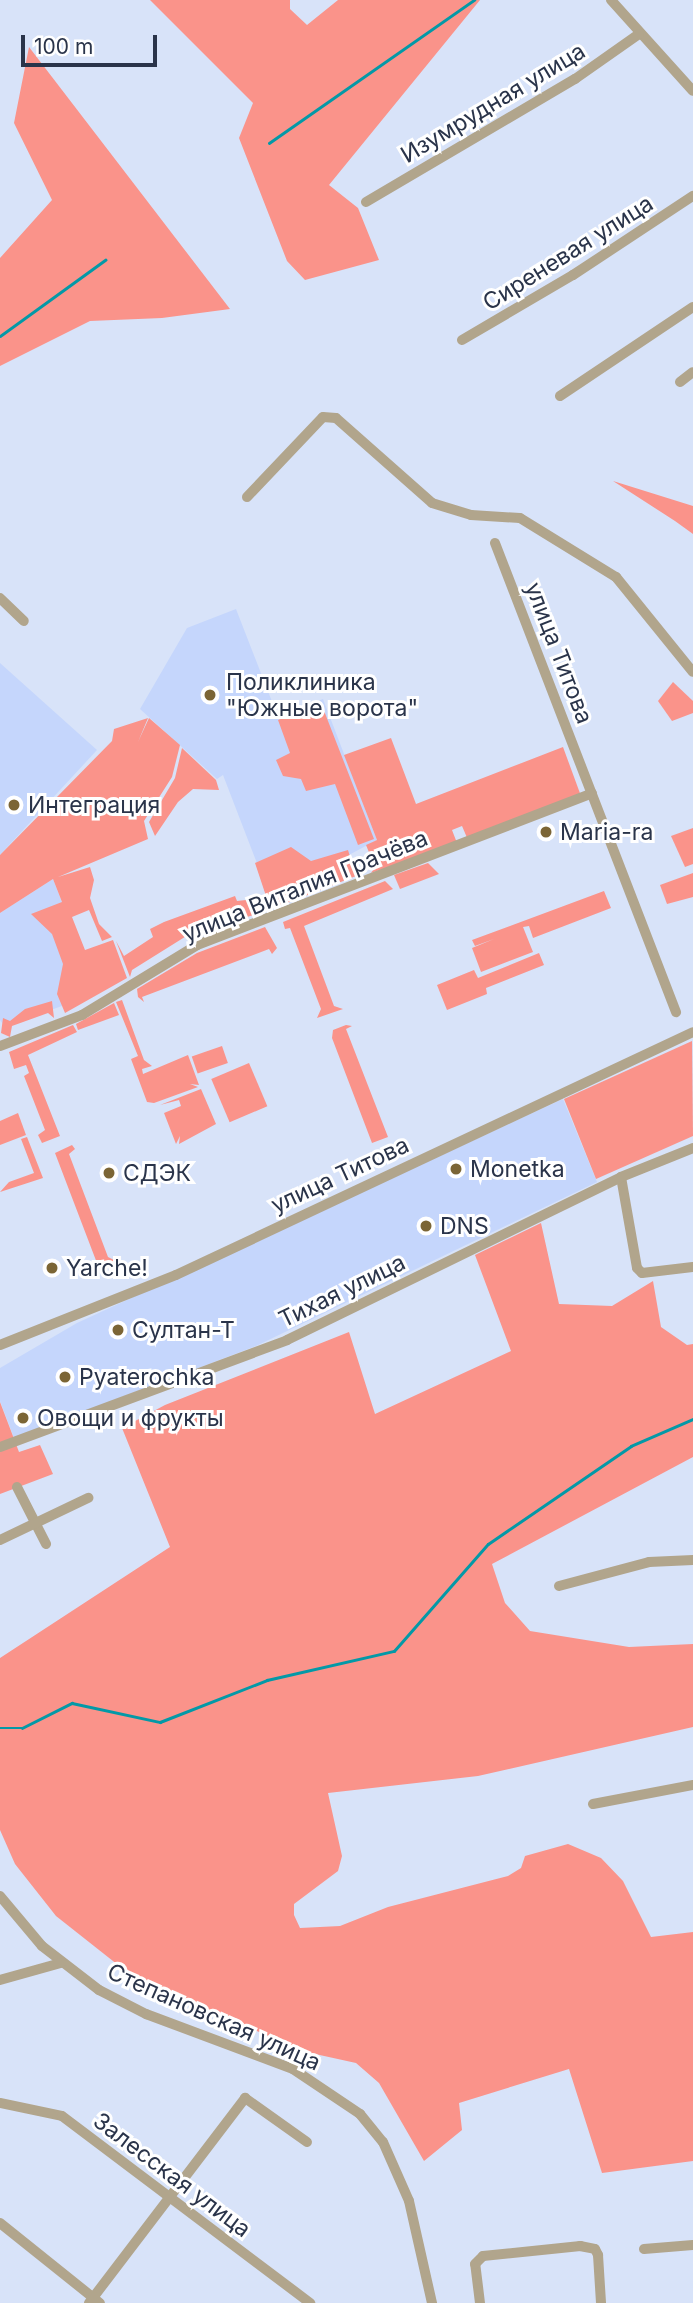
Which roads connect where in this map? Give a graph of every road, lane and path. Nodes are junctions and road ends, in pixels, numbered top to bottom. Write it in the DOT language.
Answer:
graph roads {
  1 [pos="611,0"];
  2 [pos="639,34"];
  3 [pos="693,91"];
  4 [pos="693,196"];
  5 [pos="366,202"];
  6 [pos="693,307"];
  7 [pos="462,340"];
  8 [pos="693,372"];
  9 [pos="680,382"];
  10 [pos="560,396"];
  11 [pos="247,497"];
  12 [pos="495,543"];
  13 [pos="0,598"];
  14 [pos="24,621"];
  15 [pos="693,672"];
  16 [pos="592,793"];
  17 [pos="676,1012"];
  18 [pos="693,1032"];
  19 [pos="0,1046"];
  20 [pos="693,1148"];
  21 [pos="621,1177"];
  22 [pos="693,1267"];
  23 [pos="0,1345"];
  24 [pos="0,1447"];
  25 [pos="17,1487"];
  26 [pos="88,1498"];
  27 [pos="33,1523"];
  28 [pos="0,1540"];
  29 [pos="46,1544"];
  30 [pos="693,1560"];
  31 [pos="559,1586"];
  32 [pos="693,1784"];
  33 [pos="593,1804"];
  34 [pos="0,1896"];
  35 [pos="61,1963"];
  36 [pos="0,1980"];
  37 [pos="0,2103"];
  38 [pos="307,2142"];
  39 [pos="169,2198"];
  40 [pos="0,2223"];
  41 [pos="693,2245"];
  42 [pos="644,2249"];
  43 [pos="94,2301"];
  44 [pos="310,2303"];
  45 [pos="432,2303"];
  46 [pos="480,2303"];
  47 [pos="601,2303"];
  1 -- 2 [label="street"];
  2 -- 3 [label="street"];
  2 -- 5 [label="street, Изумрудная улица"];
  4 -- 7 [label="street, Сиреневая улица"];
  6 -- 10 [label="street"];
  8 -- 9 [label="street"];
  11 -- 15 [label="street"];
  12 -- 16 [label="street, улица Титова"];
  13 -- 14 [label="street"];
  16 -- 17 [label="street, улица Титова"];
  16 -- 19 [label="street, улица Виталия Грачёва"];
  18 -- 23 [label="street, улица Титова"];
  20 -- 21 [label="street, Тихая улица"];
  21 -- 22 [label="street"];
  21 -- 24 [label="street, Тихая улица"];
  25 -- 27 [label="street"];
  26 -- 27 [label="street"];
  27 -- 28 [label="street"];
  27 -- 29 [label="street"];
  30 -- 31 [label="street"];
  32 -- 33 [label="street"];
  34 -- 35 [label="street, Степановская улица"];
  35 -- 36 [label="street"];
  35 -- 45 [label="street, Степановская улица"];
  37 -- 39 [label="street, Залесская улица"];
  38 -- 39 [label="street"];
  39 -- 43 [label="street"];
  39 -- 44 [label="street, Залесская улица"];
  40 -- 43 [label="street"];
  41 -- 42 [label="street"];
  46 -- 47 [label="street"];
}
